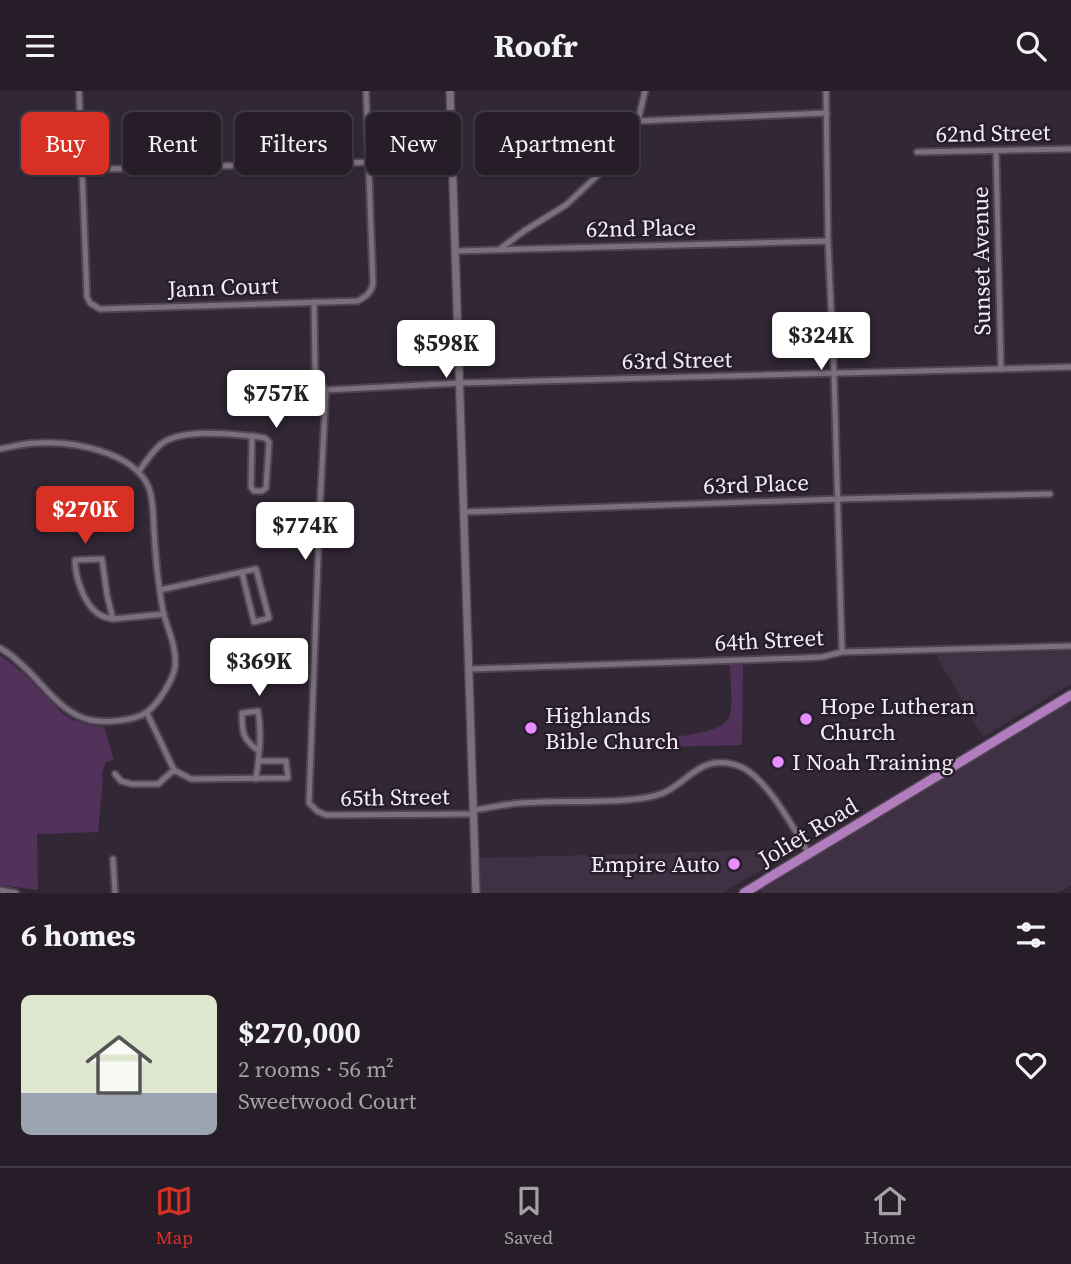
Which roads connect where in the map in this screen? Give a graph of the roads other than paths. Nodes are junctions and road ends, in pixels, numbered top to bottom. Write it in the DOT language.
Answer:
graph roads {
  1 [pos="79,91"];
  2 [pos="366,91"];
  3 [pos="450,91"];
  4 [pos="645,91"];
  5 [pos="826,91"];
  6 [pos="80,112"];
  7 [pos="367,112"];
  8 [pos="451,112"];
  9 [pos="827,113"];
  10 [pos="639,121"];
  11 [pos="1071,149"];
  12 [pos="996,151"];
  13 [pos="917,152"];
  14 [pos="366,163"];
  15 [pos="109,169"];
  16 [pos="82,175"];
  17 [pos="369,175"];
  18 [pos="453,175"];
  19 [pos="598,175"];
  20 [pos="828,241"];
  21 [pos="499,249"];
  22 [pos="456,251"];
  23 [pos="314,302"];
  24 [pos="1071,367"];
  25 [pos="1001,369"];
  26 [pos="834,374"];
  27 [pos="460,383"];
  28 [pos="326,390"];
  29 [pos="252,436"];
  30 [pos="0,449"];
  31 [pos="139,471"];
  32 [pos="1050,494"];
  33 [pos="839,499"];
  34 [pos="464,512"];
  35 [pos="242,573"];
  36 [pos="160,590"];
  37 [pos="164,614"];
  38 [pos="113,619"];
  39 [pos="1071,646"];
  40 [pos="0,647"];
  41 [pos="842,652"];
  42 [pos="469,669"];
  43 [pos="1071,695"];
  44 [pos="147,713"];
  45 [pos="259,751"];
  46 [pos="258,761"];
  47 [pos="174,771"];
  48 [pos="115,774"];
  49 [pos="256,779"];
  50 [pos="474,812"];
  51 [pos="809,854"];
  52 [pos="113,859"];
  53 [pos="0,890"];
  54 [pos="756,890"];
  55 [pos="16,893"];
  56 [pos="115,893"];
  57 [pos="476,893"];
  58 [pos="744,893"];
  1 -- 6 [label="street"];
  2 -- 7 [label="street"];
  3 -- 8 [label="street"];
  4 -- 10 [label="street"];
  5 -- 9 [label="street"];
  9 -- 10 [label="street"];
  9 -- 20 [label="street"];
  11 -- 12 [label="street, 62nd Street"];
  12 -- 13 [label="street, 62nd Street"];
  12 -- 25 [label="street, Sunset Avenue"];
  14 -- 15 [label="street"];
  16 -- 23 [label="street, Jann Court"];
  17 -- 23 [label="street, Jann Court"];
  18 -- 22 [label="street"];
  19 -- 21 [label="street"];
  20 -- 21 [label="street, 62nd Place"];
  20 -- 26 [label="street"];
  21 -- 22 [label="street, 62nd Place"];
  22 -- 27 [label="street"];
  23 -- 28 [label="street"];
  24 -- 25 [label="street, 63rd Street"];
  25 -- 26 [label="street, 63rd Street"];
  26 -- 27 [label="street, 63rd Street"];
  26 -- 33 [label="street"];
  27 -- 28 [label="street, 63rd Street"];
  27 -- 34 [label="street"];
  28 -- 50 [label="street, 65th Street"];
  29 -- 29 [label="street"];
  29 -- 31 [label="street"];
  30 -- 31 [label="street"];
  31 -- 36 [label="street"];
  32 -- 33 [label="street, 63rd Place"];
  33 -- 34 [label="street, 63rd Place"];
  33 -- 41 [label="street"];
  34 -- 42 [label="street"];
  35 -- 35 [label="street"];
  35 -- 36 [label="street"];
  36 -- 37 [label="street"];
  37 -- 38 [label="street"];
  37 -- 44 [label="street"];
  38 -- 38 [label="street"];
  39 -- 41 [label="street, 64th Street"];
  40 -- 44 [label="street"];
  41 -- 42 [label="street, 64th Street"];
  42 -- 50 [label="street"];
  43 -- 51 [label="main road, Joliet Road"];
  44 -- 47 [label="street"];
  45 -- 45 [label="street"];
  45 -- 46 [label="street"];
  46 -- 49 [label="street"];
  46 -- 49 [label="street"];
  47 -- 48 [label="street"];
  47 -- 49 [label="street"];
  50 -- 51 [label="street, 65th Street"];
  50 -- 57 [label="street"];
  51 -- 54 [label="main road, Joliet Road"];
  52 -- 56 [label="street"];
  53 -- 55 [label="street"];
  54 -- 58 [label="main road, Joliet Road"];
}
